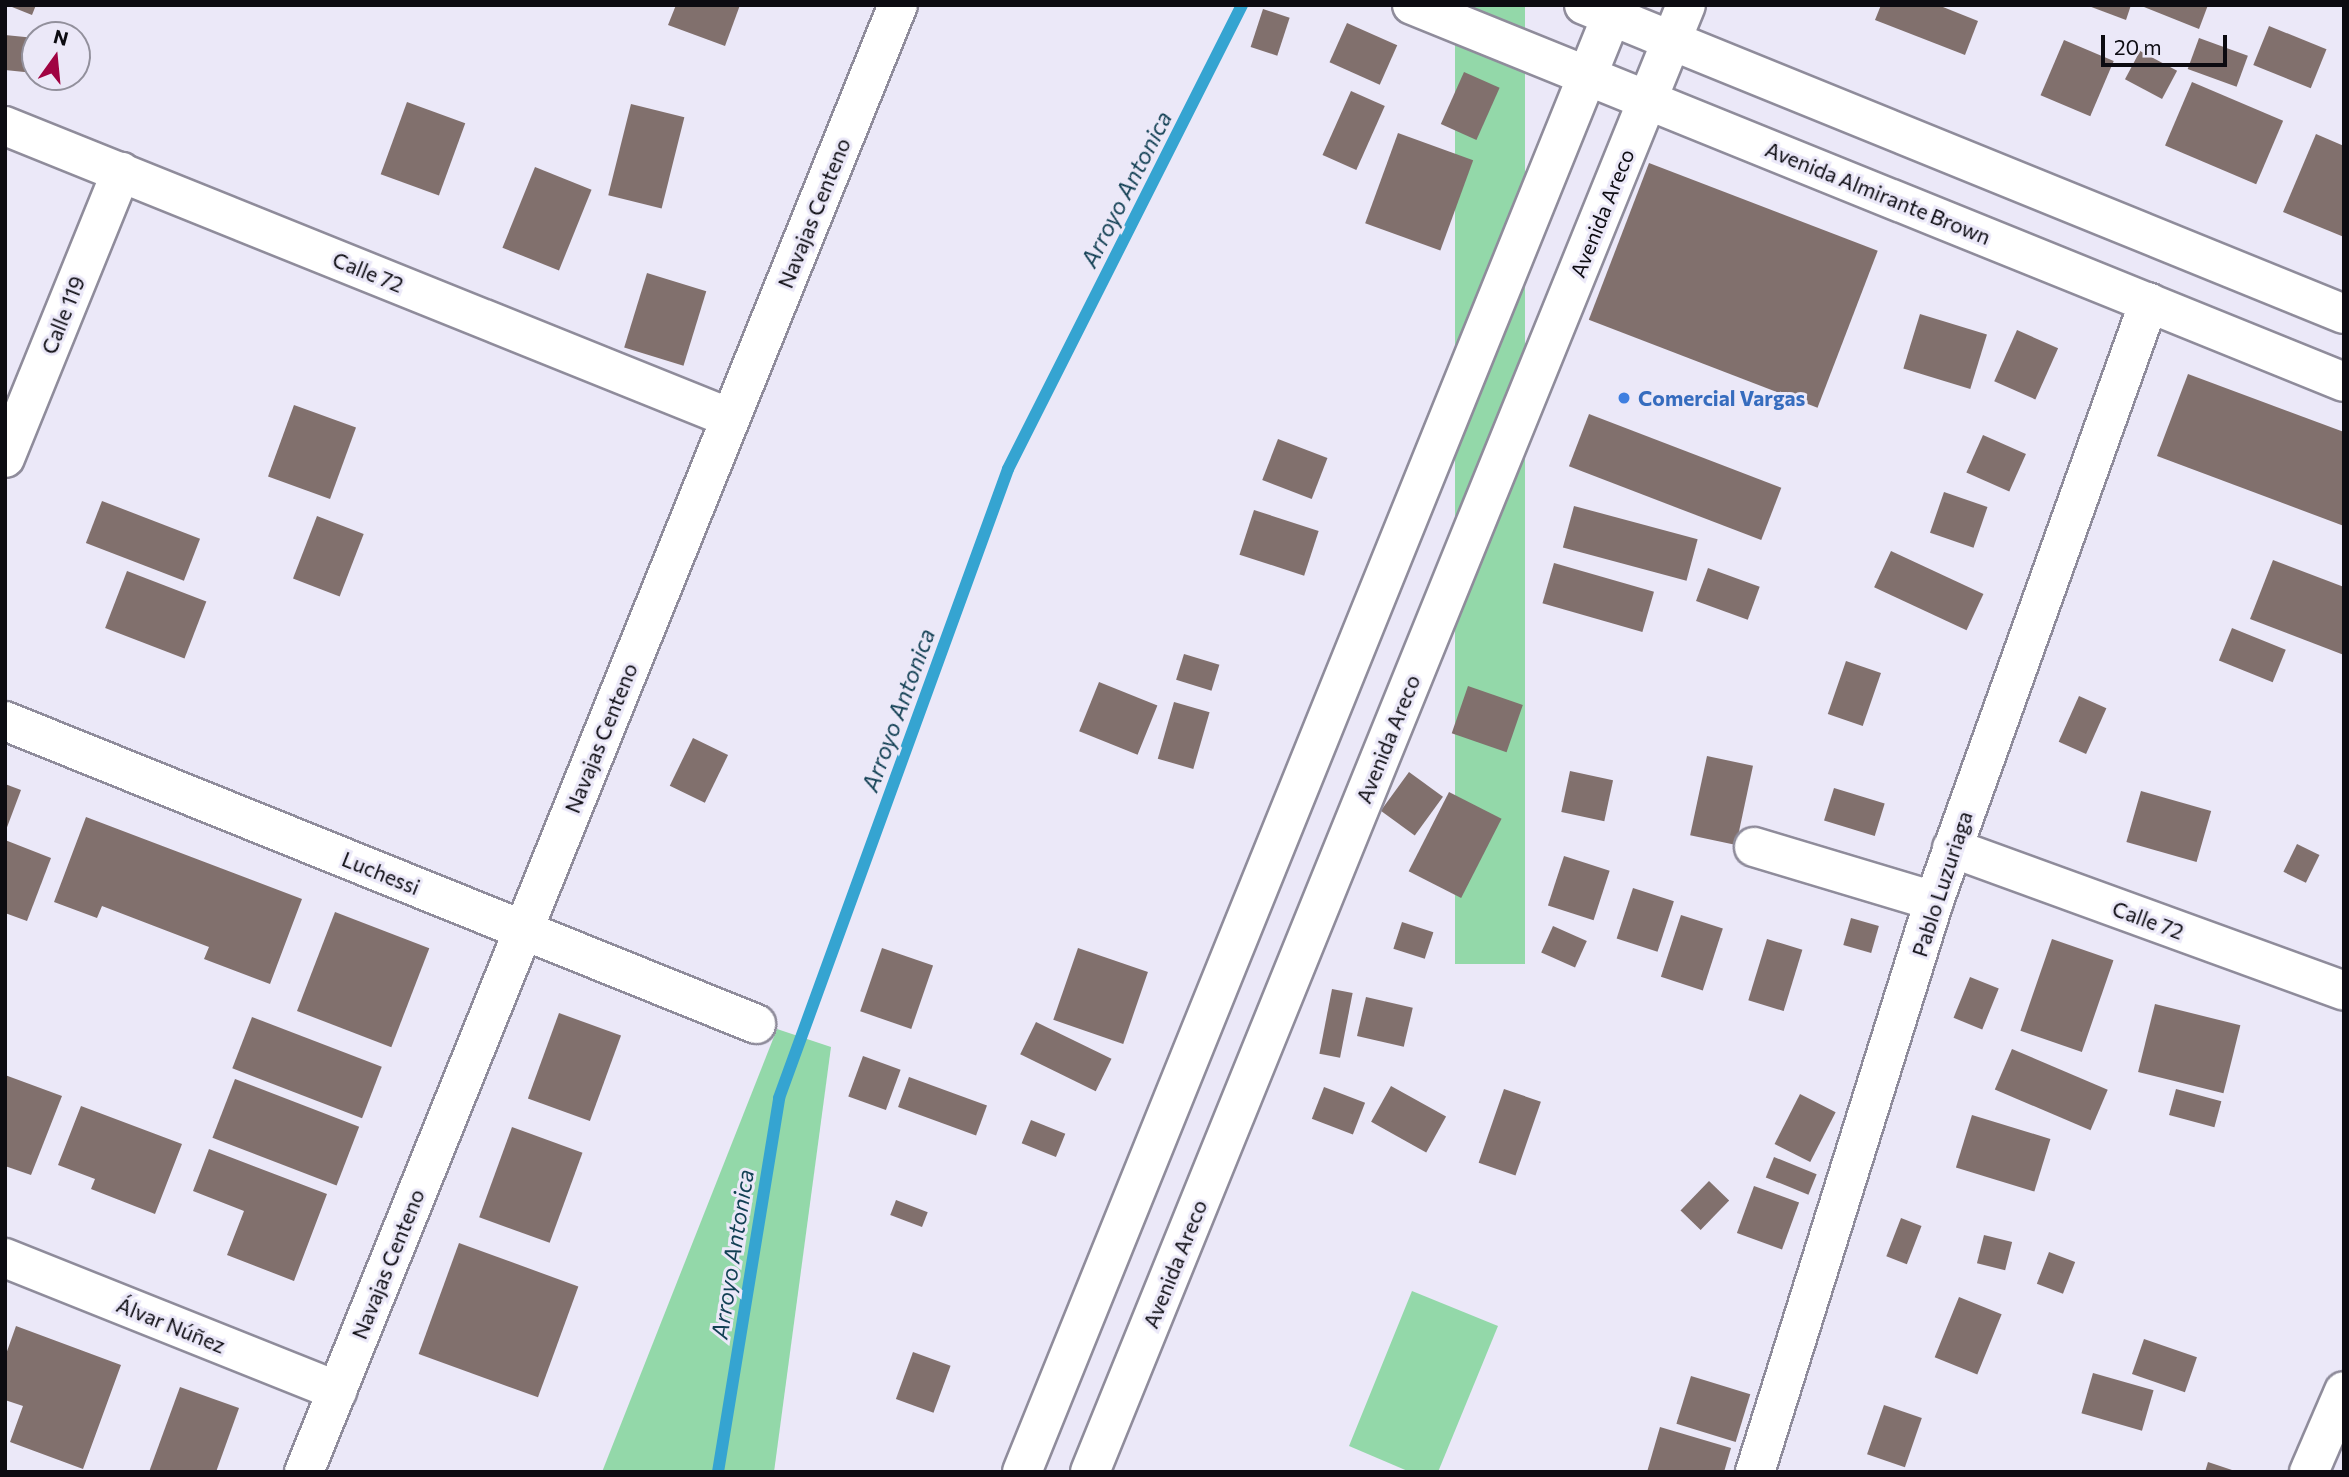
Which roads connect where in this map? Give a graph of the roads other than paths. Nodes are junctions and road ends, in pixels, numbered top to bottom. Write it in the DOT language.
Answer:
graph roads {
  1 [pos="898,5"];
  2 [pos="1412,5"];
  3 [pos="1686,5"];
  4 [pos="1604,9"];
  5 [pos="1671,41"];
  6 [pos="1588,76"];
  7 [pos="1648,100"];
  8 [pos="5,125"];
  9 [pos="121,172"];
  10 [pos="2149,302"];
  11 [pos="2344,314"];
  12 [pos="2344,382"];
  13 [pos="730,418"];
  14 [pos="5,458"];
  15 [pos="5,721"];
  16 [pos="1754,847"];
  17 [pos="1952,848"];
  18 [pos="1934,901"];
  19 [pos="523,930"];
  20 [pos="2344,991"];
  21 [pos="756,1024"];
  22 [pos="5,1258"];
  23 [pos="337,1391"];
  24 [pos="2344,1391"];
  25 [pos="304,1472"];
  26 [pos="1022,1472"];
  27 [pos="1090,1472"];
  28 [pos="1755,1472"];
  29 [pos="2309,1472"];
  1 -- 13 [label="street, Navajas Centeno"];
  2 -- 6 [label="street, Avenida Almirante Brown"];
  3 -- 5 [label="street, Avenida Areco"];
  4 -- 5 [label="street"];
  4 -- 6 [label="street"];
  5 -- 7 [label="street, Avenida Areco"];
  5 -- 11 [label="street"];
  6 -- 7 [label="street, Avenida Almirante Brown"];
  6 -- 26 [label="street"];
  7 -- 10 [label="street, Avenida Almirante Brown"];
  7 -- 27 [label="street, Avenida Areco"];
  8 -- 9 [label="street, Calle 72"];
  9 -- 13 [label="street, Calle 72"];
  9 -- 14 [label="street, Calle 119"];
  10 -- 12 [label="street, Avenida Almirante Brown"];
  10 -- 17 [label="street, Pablo Luzuriaga"];
  13 -- 19 [label="street, Navajas Centeno"];
  15 -- 19 [label="street, Luchessi"];
  16 -- 18 [label="street"];
  17 -- 18 [label="street, Pablo Luzuriaga"];
  17 -- 20 [label="street, Calle 72"];
  18 -- 28 [label="street, Pablo Luzuriaga"];
  19 -- 21 [label="street, Luchessi"];
  19 -- 23 [label="street, Navajas Centeno"];
  22 -- 23 [label="street, Álvar Núñez"];
  23 -- 25 [label="street, Navajas Centeno"];
  24 -- 29 [label="street"];
}
